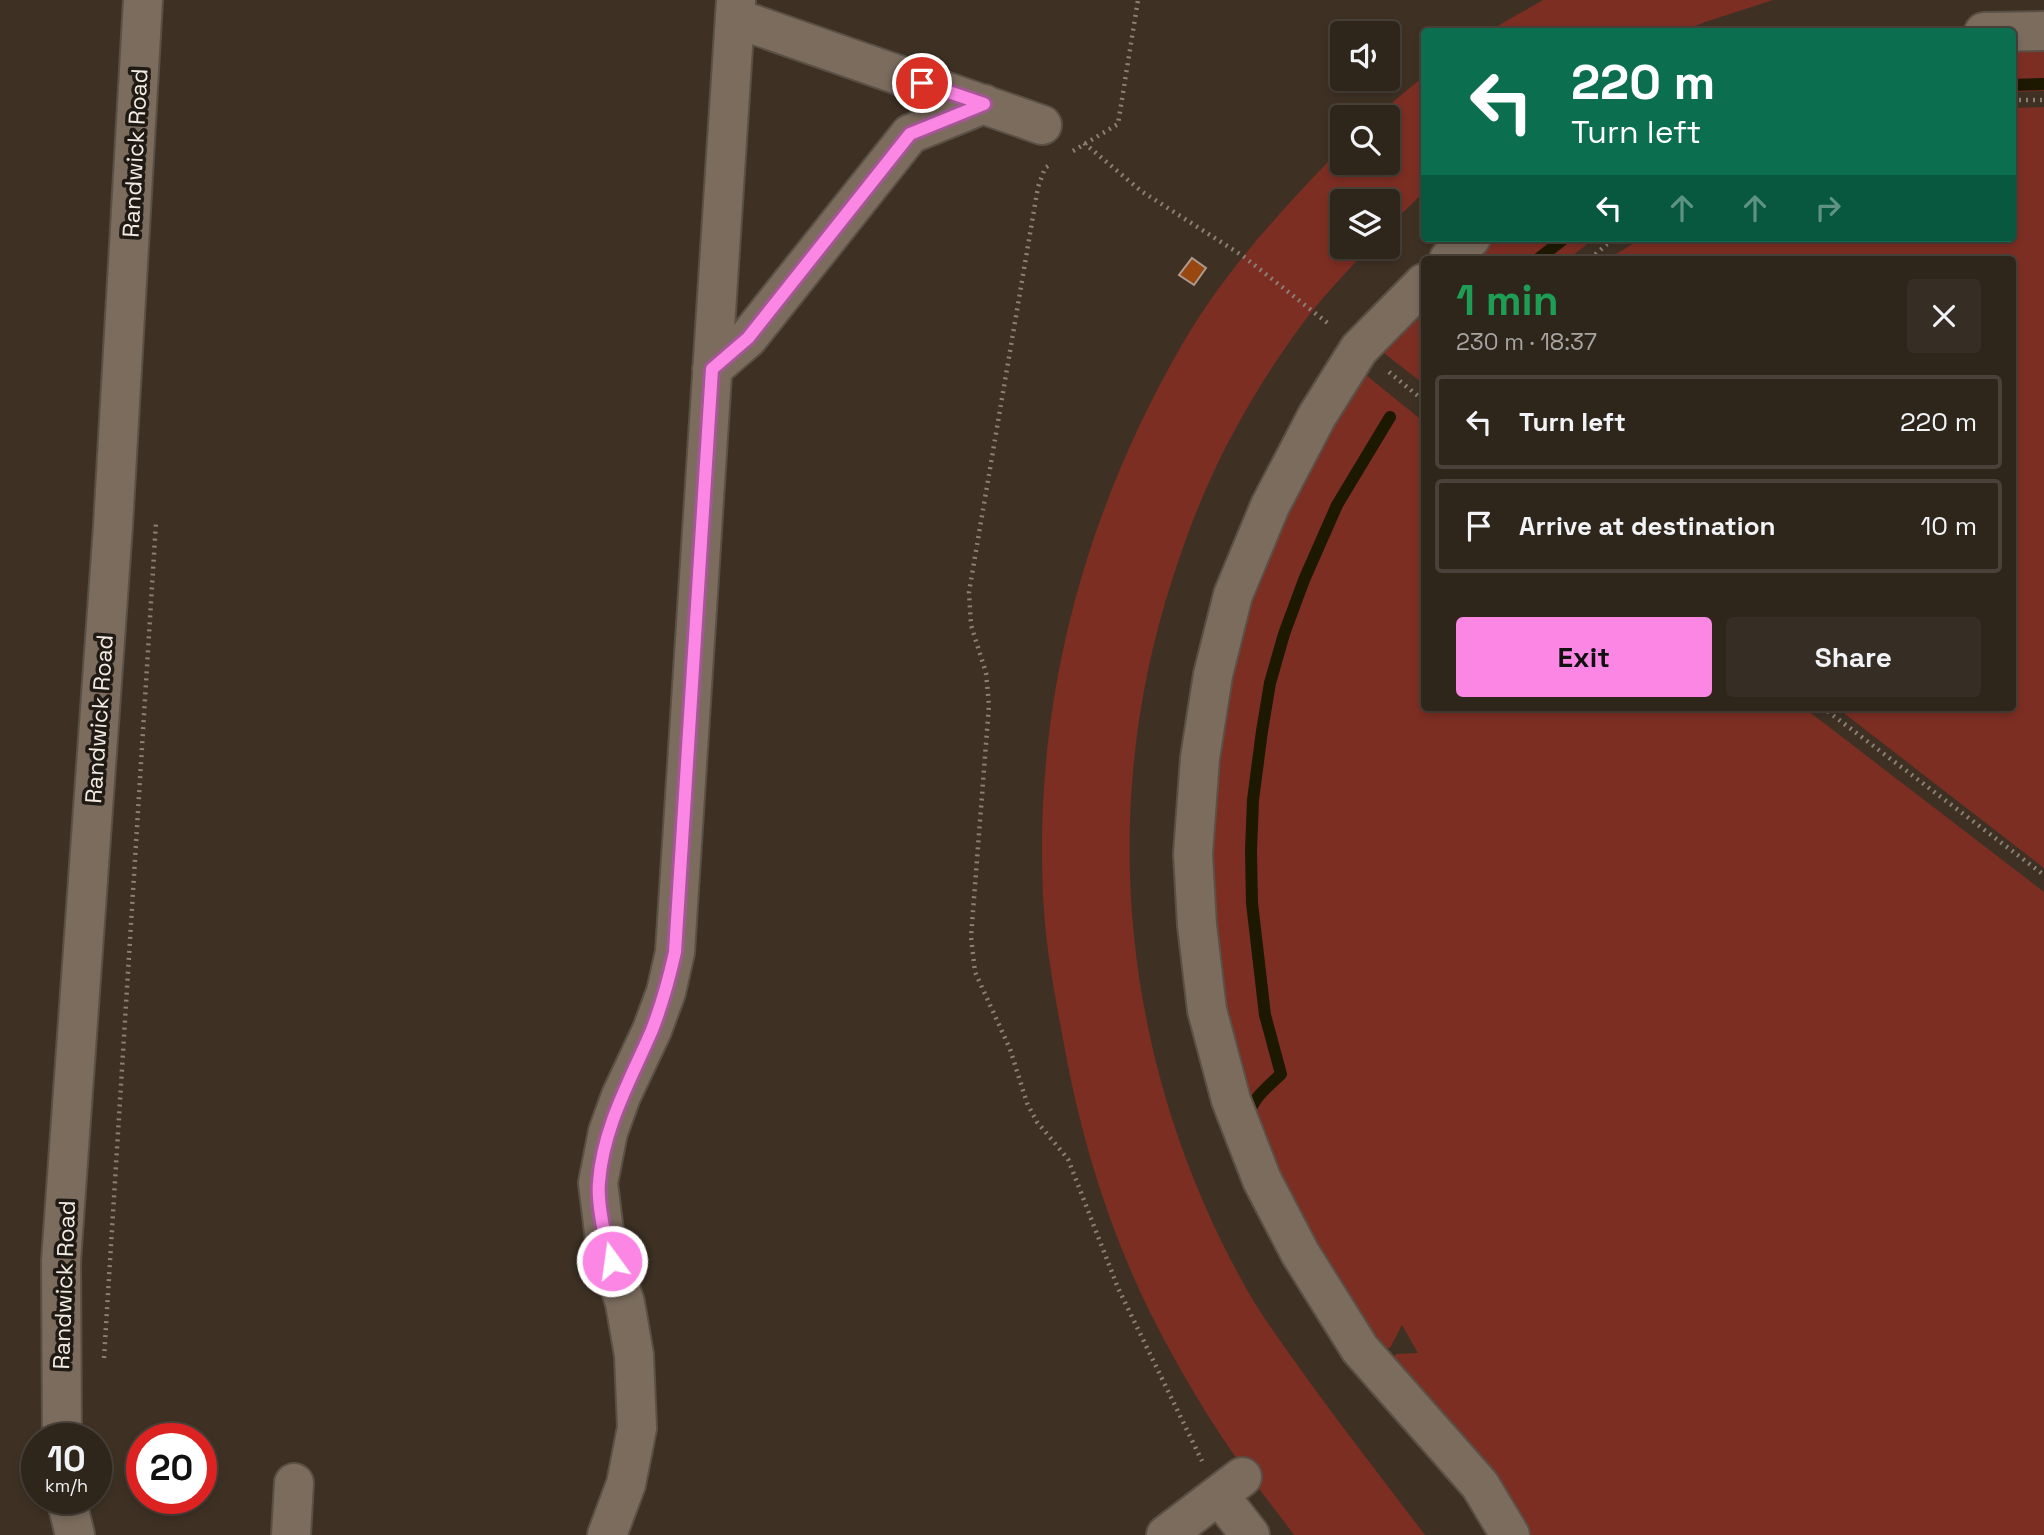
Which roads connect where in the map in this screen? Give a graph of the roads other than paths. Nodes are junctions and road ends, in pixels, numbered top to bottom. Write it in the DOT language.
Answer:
graph roads {
  1 [pos="144,0"];
  2 [pos="735,9"];
  3 [pos="2016,31"];
  4 [pos="2044,31"];
  5 [pos="984,104"];
  6 [pos="1042,125"];
  7 [pos="1467,242"];
  8 [pos="1452,256"];
  9 [pos="1421,286"];
  10 [pos="712,369"];
  11 [pos="62,1423"];
  12 [pos="294,1483"];
  13 [pos="69,1514"];
  14 [pos="75,1535"];
  15 [pos="291,1535"];
  16 [pos="607,1535"];
  17 [pos="1166,1535"];
  18 [pos="1250,1535"];
  19 [pos="1510,1535"];
  1 -- 11 [label="street, Randwick Road"];
  2 -- 5 [label="street"];
  2 -- 10 [label="street"];
  3 -- 4 [label="street"];
  5 -- 6 [label="street"];
  5 -- 10 [label="street"];
  7 -- 8 [label="street"];
  9 -- 19 [label="street"];
  10 -- 16 [label="street"];
  12 -- 15 [label="street"];
  13 -- 14 [label="street"];
  17 -- 18 [label="street"];
}
